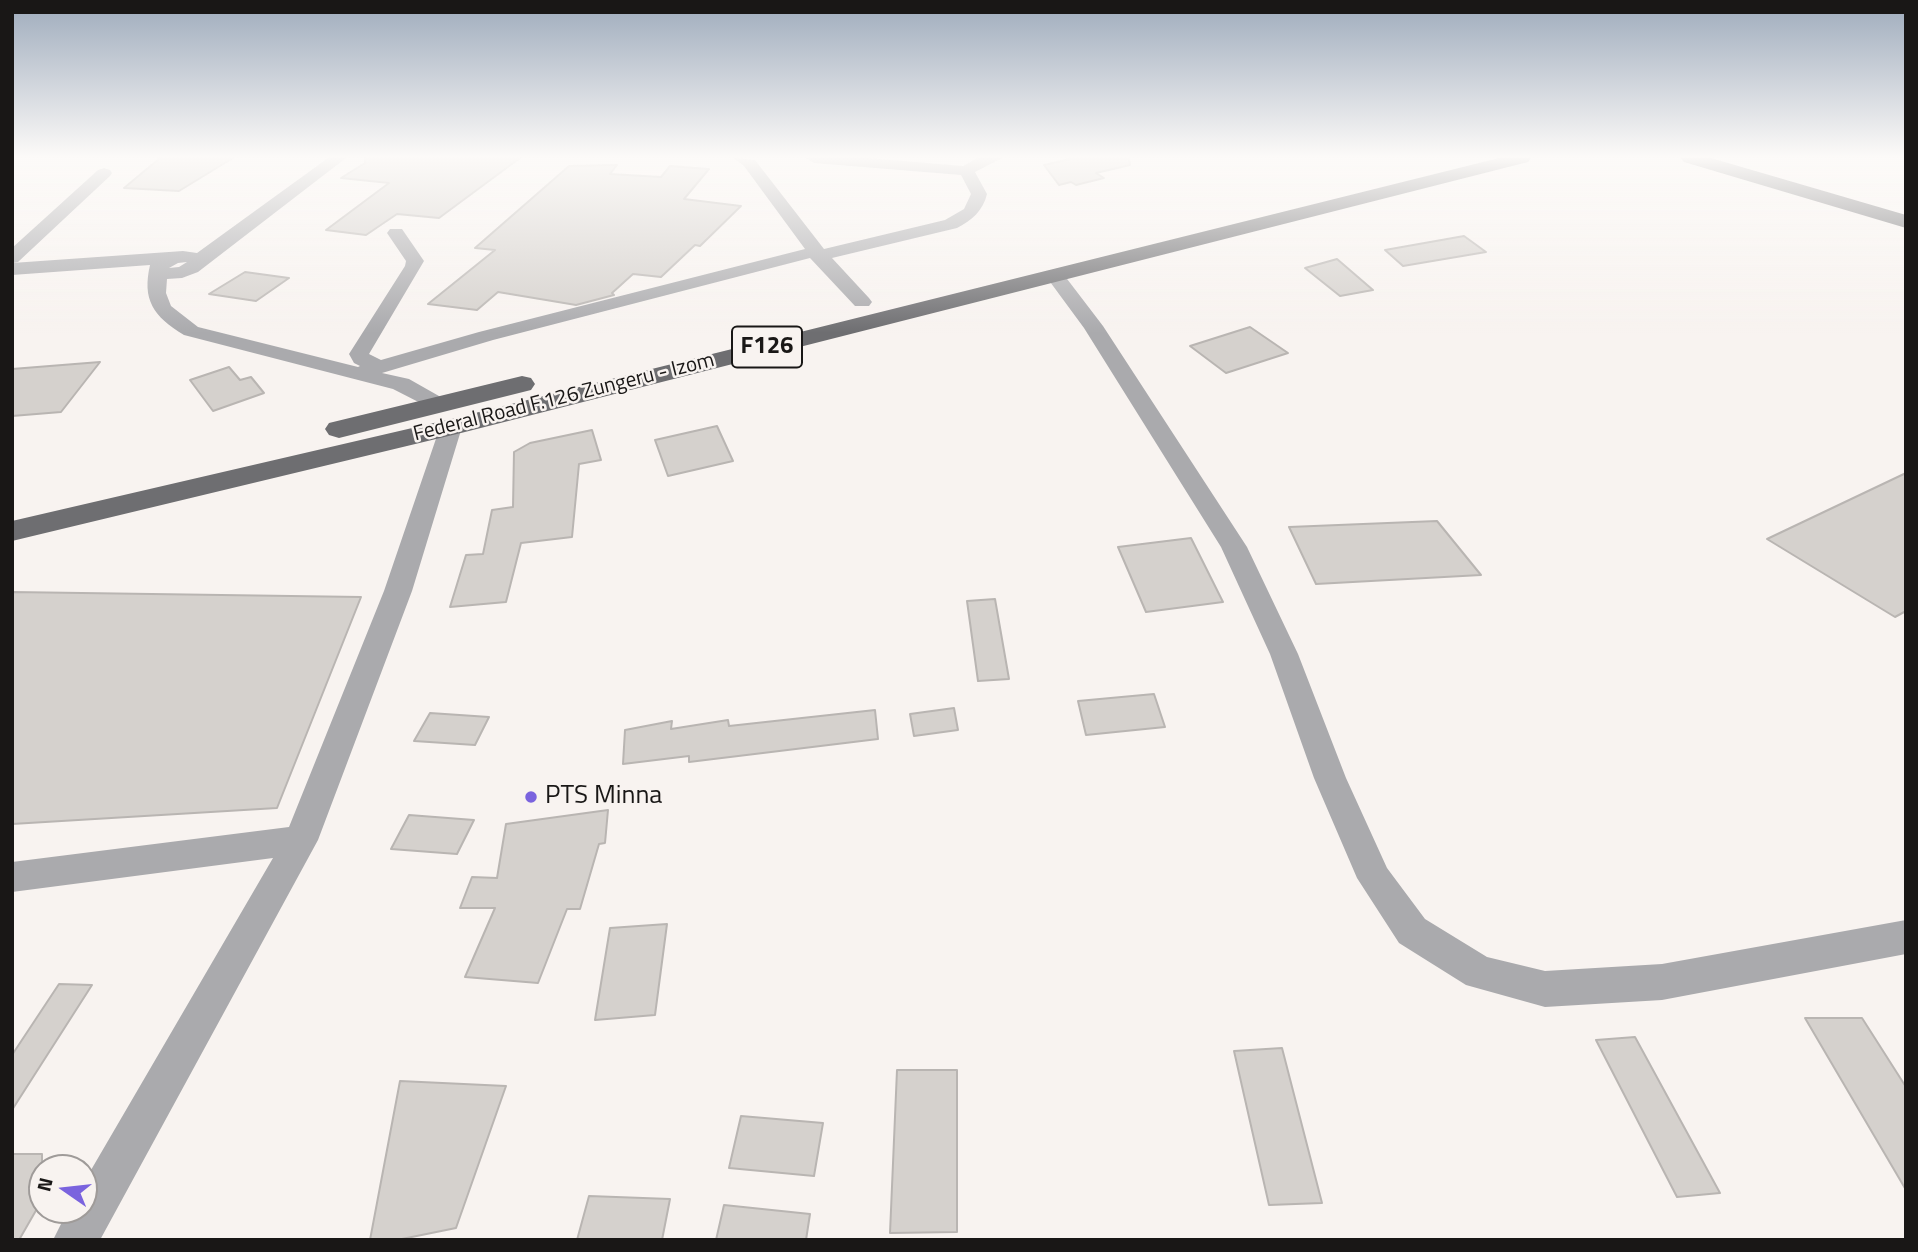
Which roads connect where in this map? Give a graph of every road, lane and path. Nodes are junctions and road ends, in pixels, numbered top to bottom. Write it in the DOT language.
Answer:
graph roads {
  1 [pos="57,216"];
  2 [pos="259,216"];
  3 [pos="785,216"];
  4 [pos="965,216"];
  5 [pos="1215,216"];
  6 [pos="1266,216"];
  7 [pos="1287,216"];
  8 [pos="1887,216"];
  9 [pos="1273,220"];
  10 [pos="1906,222"];
  11 [pos="396,233"];
  12 [pos="816,254"];
  13 [pos="12,258"];
  14 [pos="177,264"];
  15 [pos="12,269"];
  16 [pos="1054,275"];
  17 [pos="862,302"];
  18 [pos="162,309"];
  19 [pos="370,370"];
  20 [pos="444,416"];
  21 [pos="12,509"];
  22 [pos="12,531"];
  23 [pos="301,840"];
  24 [pos="12,877"];
  25 [pos="1906,937"];
  26 [pos="75,1240"];
  1 -- 13 [label="street"];
  2 -- 14 [label="street"];
  3 -- 12 [label="street"];
  4 -- 12 [label="street"];
  5 -- 17 [label="main road, Federal Road F.126 Zungeru - Izom / F126"];
  6 -- 9 [label="main road"];
  7 -- 9 [label="main road, Federal Road F.126 Zungeru - Izom / F126"];
  8 -- 10 [label="main road"];
  9 -- 16 [label="main road, Federal Road F.126 Zungeru - Izom / F126"];
  11 -- 19 [label="street"];
  12 -- 17 [label="street"];
  12 -- 19 [label="street"];
  14 -- 15 [label="street"];
  14 -- 18 [label="street"];
  14 -- 18 [label="street"];
  16 -- 20 [label="main road, Federal Road F.126 Zungeru - Izom / F126"];
  16 -- 25 [label="street"];
  17 -- 20 [label="main road, Federal Road F.126 Zungeru - Izom / F126"];
  18 -- 19 [label="street"];
  19 -- 20 [label="street"];
  20 -- 21 [label="main road, Federal Road F.126 Zungeru - Izom / F126"];
  20 -- 22 [label="main road, Federal Road F.126 Zungeru - Izom / F126"];
  20 -- 23 [label="street"];
  23 -- 24 [label="street"];
  23 -- 26 [label="street"];
}
